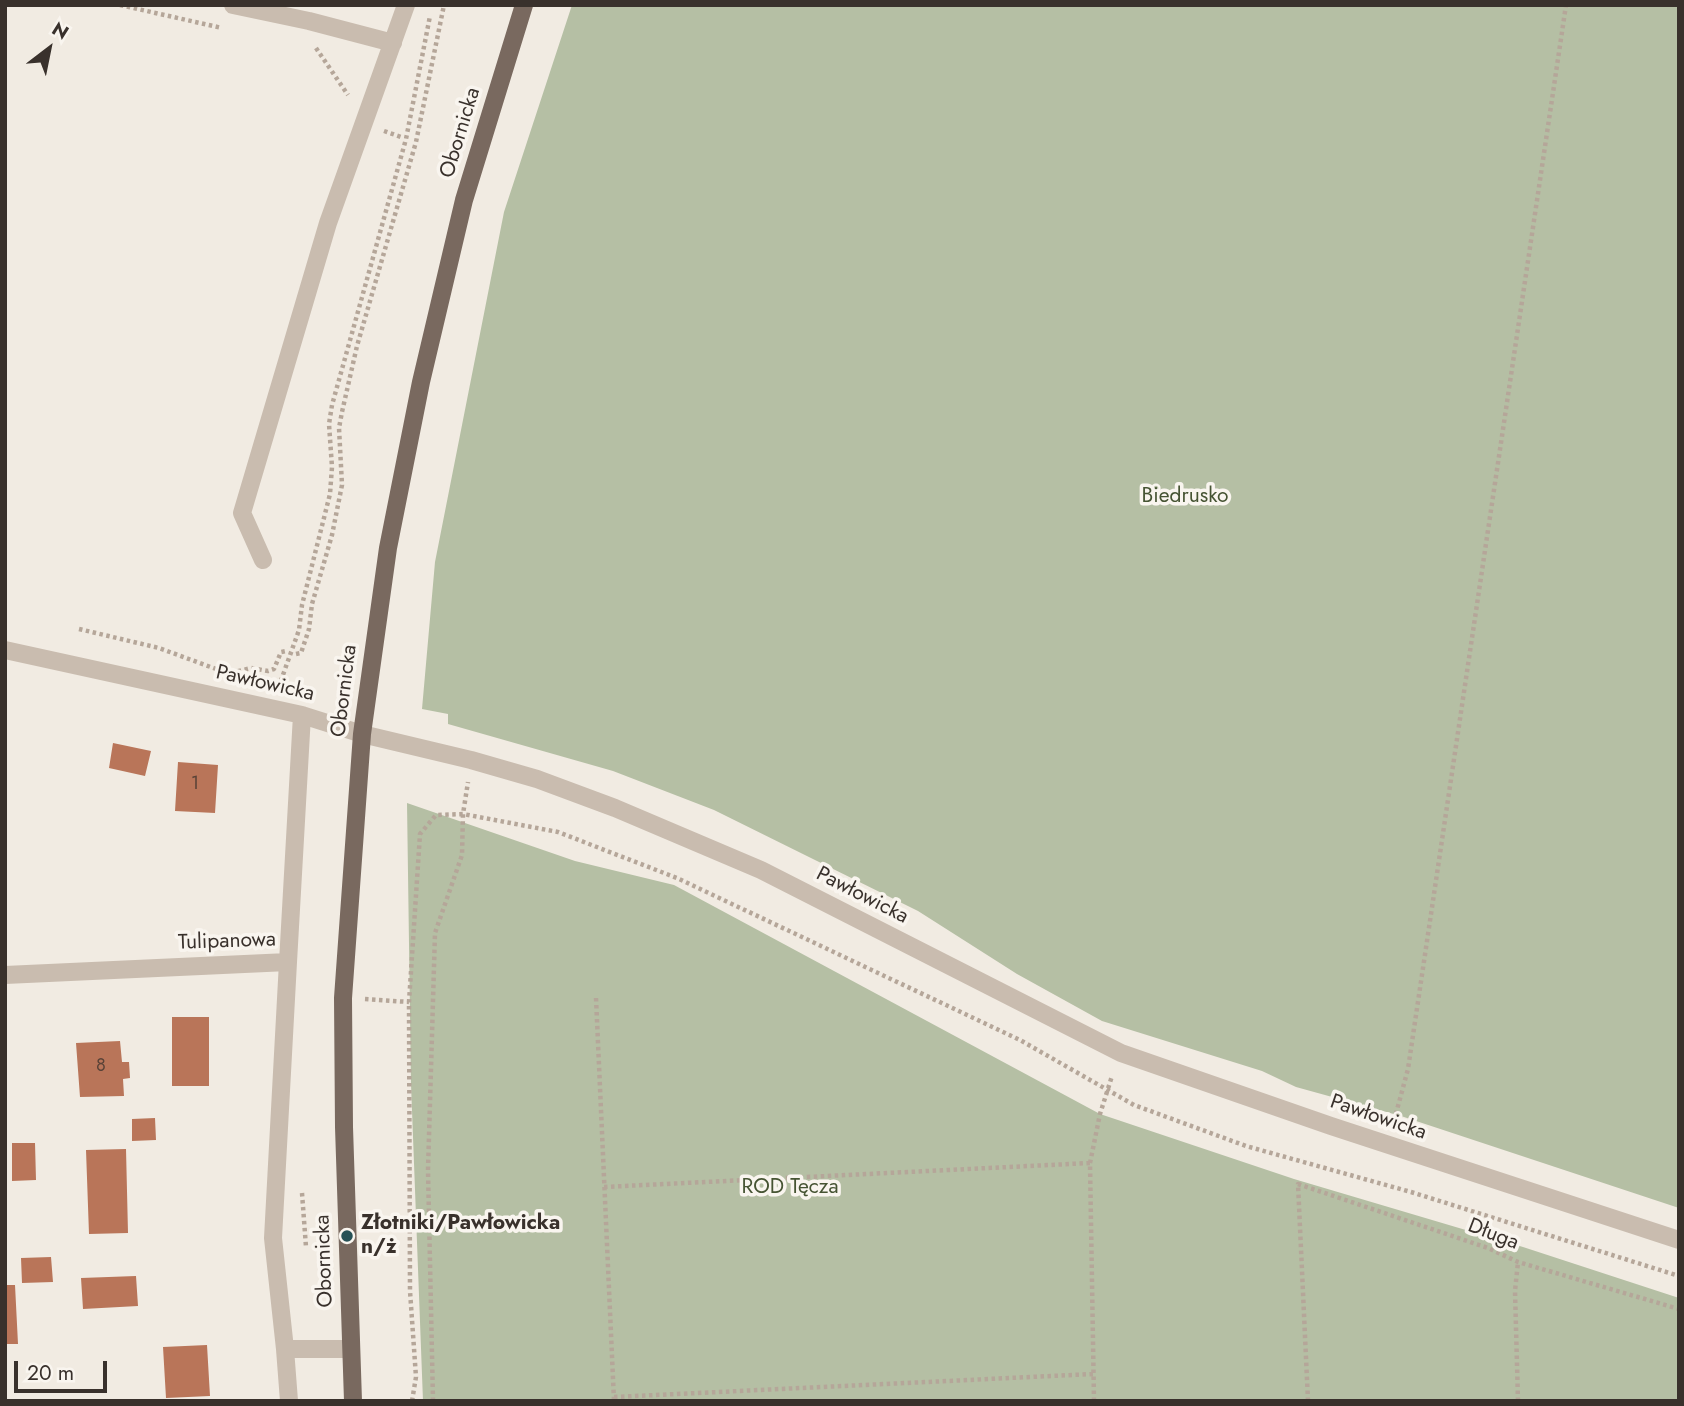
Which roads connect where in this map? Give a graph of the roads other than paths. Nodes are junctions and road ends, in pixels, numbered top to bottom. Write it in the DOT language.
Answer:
graph roads {
  1 [pos="233,5"];
  2 [pos="406,5"];
  3 [pos="524,5"];
  4 [pos="393,43"];
  5 [pos="263,560"];
  6 [pos="5,650"];
  7 [pos="302,715"];
  8 [pos="362,734"];
  9 [pos="288,962"];
  10 [pos="5,975"];
  11 [pos="1679,1240"];
  12 [pos="285,1349"];
  13 [pos="350,1349"];
  14 [pos="289,1401"];
  15 [pos="353,1401"];
  1 -- 4 [label="street"];
  2 -- 4 [label="street"];
  3 -- 8 [label="main road, Obornicka"];
  4 -- 5 [label="street"];
  6 -- 7 [label="street, Pawłowicka"];
  7 -- 8 [label="street, Pawłowicka"];
  7 -- 9 [label="street, Tulipanowa"];
  8 -- 11 [label="street, Pawłowicka"];
  8 -- 13 [label="main road, Obornicka"];
  9 -- 10 [label="street, Tulipanowa"];
  9 -- 12 [label="street"];
  12 -- 13 [label="street"];
  12 -- 14 [label="street"];
  13 -- 15 [label="main road, Obornicka"];
}
